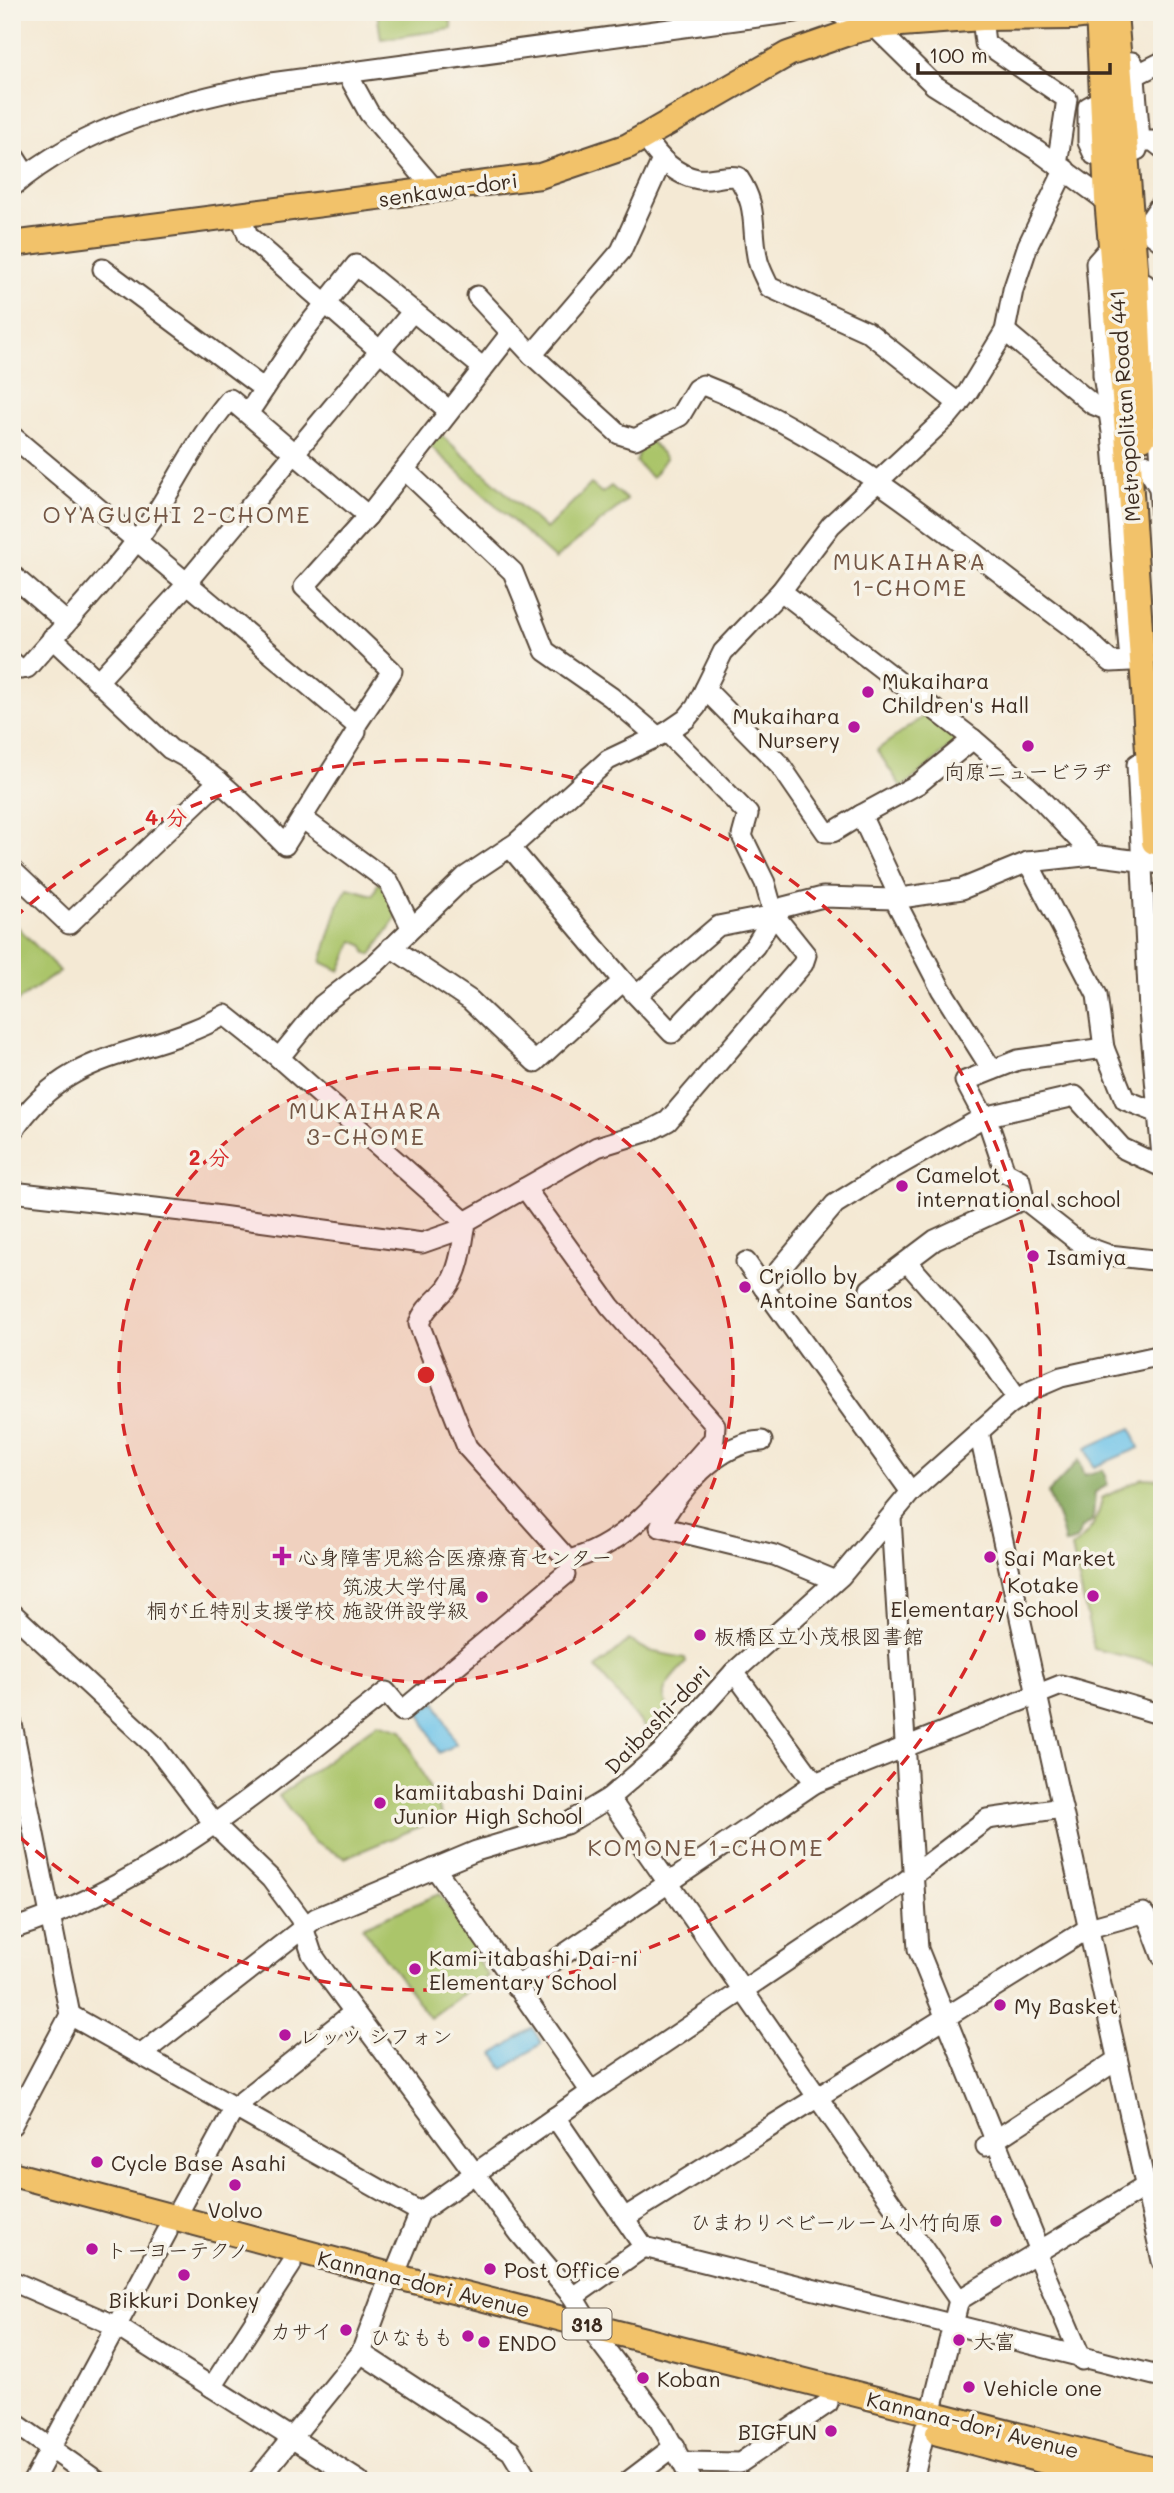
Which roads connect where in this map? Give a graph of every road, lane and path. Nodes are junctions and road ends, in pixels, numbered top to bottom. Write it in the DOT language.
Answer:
graph roads {
  1 [pos="795,12"];
  2 [pos="837,12"];
  3 [pos="1105,13"];
  4 [pos="1025,15"];
  5 [pos="982,18"];
  6 [pos="864,28"];
  7 [pos="1162,62"];
  8 [pos="1127,69"];
  9 [pos="347,73"];
  10 [pos="645,137"];
  11 [pos="1162,148"];
  12 [pos="1124,152"];
  13 [pos="12,153"];
  14 [pos="662,160"];
  15 [pos="1061,167"];
  16 [pos="19,181"];
  17 [pos="436,191"];
  18 [pos="1107,199"];
  19 [pos="1162,202"];
  20 [pos="241,216"];
  21 [pos="1137,224"];
  22 [pos="1162,242"];
  23 [pos="12,244"];
  24 [pos="103,269"];
  25 [pos="1136,281"];
  26 [pos="477,296"];
  27 [pos="324,304"];
  28 [pos="414,311"];
  29 [pos="1005,331"];
  30 [pos="510,334"];
  31 [pos="1111,348"];
  32 [pos="381,352"];
  33 [pos="532,355"];
  34 [pos="482,368"];
  35 [pos="264,389"];
  36 [pos="959,404"];
  37 [pos="449,411"];
  38 [pos="1109,411"];
  39 [pos="249,412"];
  40 [pos="12,436"];
  41 [pos="1161,438"];
  42 [pos="296,453"];
  43 [pos="1155,468"];
  44 [pos="405,470"];
  45 [pos="878,484"];
  46 [pos="368,516"];
  47 [pos="1162,530"];
  48 [pos="135,541"];
  49 [pos="12,575"];
  50 [pos="188,582"];
  51 [pos="781,591"];
  52 [pos="66,622"];
  53 [pos="52,638"];
  54 [pos="1130,661"];
  55 [pos="12,662"];
  56 [pos="98,681"];
  57 [pos="705,689"];
  58 [pos="356,725"];
  59 [pos="1162,732"];
  60 [pos="662,734"];
  61 [pos="973,739"];
  62 [pos="219,781"];
  63 [pos="861,815"];
  64 [pos="302,818"];
  65 [pos="510,847"];
  66 [pos="1093,855"];
  67 [pos="1152,855"];
  68 [pos="1028,862"];
  69 [pos="12,870"];
  70 [pos="897,899"];
  71 [pos="774,915"];
  72 [pos="411,927"];
  73 [pos="391,947"];
  74 [pos="1154,952"];
  75 [pos="630,988"];
  76 [pos="1104,1048"];
  77 [pos="279,1058"];
  78 [pos="992,1070"];
  79 [pos="1158,1113"];
  80 [pos="985,1117"];
  81 [pos="12,1133"];
  82 [pos="1162,1157"];
  83 [pos="1162,1167"];
  84 [pos="525,1188"];
  85 [pos="12,1192"];
  86 [pos="1024,1199"];
  87 [pos="459,1229"];
  88 [pos="1162,1261"];
  89 [pos="746,1262"];
  90 [pos="907,1262"];
  91 [pos="764,1288"];
  92 [pos="870,1289"];
  93 [pos="1162,1355"];
  94 [pos="1018,1399"];
  95 [pos="979,1432"];
  96 [pos="762,1441"];
  97 [pos="911,1492"];
  98 [pos="885,1525"];
  99 [pos="565,1575"];
  100 [pos="834,1580"];
  101 [pos="12,1613"];
  102 [pos="734,1672"];
  103 [pos="1038,1693"];
  104 [pos="1162,1715"];
  105 [pos="12,1724"];
  106 [pos="900,1748"];
  107 [pos="815,1783"];
  108 [pos="610,1798"];
  109 [pos="1062,1808"];
  110 [pos="215,1825"];
  111 [pos="435,1868"];
  112 [pos="908,1879"];
  113 [pos="670,1882"];
  114 [pos="51,1917"];
  115 [pos="1156,1919"];
  116 [pos="304,1927"];
  117 [pos="12,1928"];
  118 [pos="1089,1928"];
  119 [pos="1162,1956"];
  120 [pos="516,1987"];
  121 [pos="745,1989"];
  122 [pos="353,2013"];
  123 [pos="70,2015"];
  124 [pos="940,2020"];
  125 [pos="143,2053"];
  126 [pos="1117,2060"];
  127 [pos="591,2092"];
  128 [pos="818,2096"];
  129 [pos="17,2101"];
  130 [pos="235,2107"];
  131 [pos="555,2117"];
  132 [pos="12,2125"];
  133 [pos="990,2143"];
  134 [pos="12,2174"];
  135 [pos="474,2174"];
  136 [pos="1154,2185"];
  137 [pos="12,2191"];
  138 [pos="420,2212"];
  139 [pos="624,2218"];
  140 [pos="171,2225"];
  141 [pos="644,2247"];
  142 [pos="1036,2253"];
  143 [pos="1162,2261"];
  144 [pos="291,2265"];
  145 [pos="12,2281"];
  146 [pos="390,2283"];
  147 [pos="573,2297"];
  148 [pos="959,2300"];
  149 [pos="116,2326"];
  150 [pos="953,2327"];
  151 [pos="595,2333"];
  152 [pos="361,2353"];
  153 [pos="1082,2360"];
  154 [pos="1162,2377"];
  155 [pos="212,2387"];
  156 [pos="828,2403"];
  157 [pos="12,2421"];
  158 [pos="928,2421"];
  159 [pos="292,2437"];
  160 [pos="50,2447"];
  161 [pos="679,2454"];
  162 [pos="1162,2472"];
  163 [pos="33,2481"];
  164 [pos="97,2481"];
  165 [pos="257,2481"];
  166 [pos="359,2481"];
  167 [pos="529,2481"];
  168 [pos="629,2481"];
  169 [pos="692,2481"];
  170 [pos="913,2481"];
  171 [pos="1120,2481"];
  1 -- 9 [label="street"];
  2 -- 6 [label="street"];
  3 -- 4 [label="main road, senkawa-dori"];
  3 -- 8 [label="main road, Metropolitan Road 441"];
  3 -- 12 [label="main road, Metropolitan Road 441"];
  4 -- 5 [label="main road, senkawa-dori"];
  5 -- 6 [label="main road, senkawa-dori"];
  5 -- 15 [label="street"];
  6 -- 10 [label="main road, senkawa-dori"];
  6 -- 15 [label="street"];
  7 -- 8 [label="street"];
  8 -- 12 [label="main road, Metropolitan Road 441"];
  9 -- 16 [label="street"];
  9 -- 17 [label="street"];
  10 -- 14 [label="street"];
  10 -- 17 [label="main road, senkawa-dori"];
  11 -- 12 [label="street"];
  12 -- 18 [label="main road, Metropolitan Road 441"];
  12 -- 21 [label="main road, Metropolitan Road 441"];
  13 -- 16 [label="street"];
  14 -- 33 [label="street"];
  14 -- 36 [label="street"];
  15 -- 18 [label="street"];
  15 -- 29 [label="street"];
  17 -- 20 [label="main road, senkawa-dori"];
  18 -- 21 [label="street"];
  18 -- 31 [label="main road, Metropolitan Road 441"];
  19 -- 21 [label="street"];
  20 -- 23 [label="main road, senkawa-dori"];
  20 -- 27 [label="street"];
  21 -- 22 [label="street"];
  21 -- 25 [label="main road, Metropolitan Road 441"];
  24 -- 35 [label="street"];
  25 -- 41 [label="street"];
  25 -- 43 [label="main road, Metropolitan Road 441"];
  26 -- 30 [label="street"];
  27 -- 28 [label="street"];
  27 -- 32 [label="street"];
  27 -- 35 [label="street"];
  28 -- 32 [label="street"];
  28 -- 34 [label="street"];
  29 -- 36 [label="street"];
  29 -- 38 [label="street"];
  30 -- 33 [label="street"];
  30 -- 34 [label="street"];
  31 -- 38 [label="street"];
  31 -- 67 [label="main road, Metropolitan Road 441"];
  32 -- 37 [label="street"];
  32 -- 42 [label="street"];
  33 -- 45 [label="street"];
  34 -- 37 [label="street"];
  35 -- 39 [label="street"];
  36 -- 45 [label="street"];
  37 -- 44 [label="street"];
  38 -- 54 [label="street"];
  39 -- 42 [label="street"];
  39 -- 48 [label="street"];
  40 -- 48 [label="street"];
  41 -- 43 [label="street"];
  42 -- 46 [label="street"];
  42 -- 50 [label="street"];
  43 -- 47 [label="street"];
  43 -- 59 [label="main road, Metropolitan Road 441"];
  44 -- 46 [label="street"];
  44 -- 60 [label="street"];
  45 -- 51 [label="street"];
  45 -- 54 [label="street"];
  46 -- 58 [label="street"];
  48 -- 50 [label="street"];
  48 -- 52 [label="street"];
  49 -- 52 [label="street"];
  50 -- 56 [label="street"];
  50 -- 58 [label="street"];
  51 -- 57 [label="street"];
  51 -- 61 [label="street"];
  52 -- 53 [label="street"];
  53 -- 55 [label="street"];
  53 -- 56 [label="street"];
  54 -- 67 [label="street"];
  56 -- 62 [label="street"];
  57 -- 60 [label="street"];
  57 -- 63 [label="street"];
  58 -- 64 [label="street"];
  60 -- 65 [label="street"];
  60 -- 71 [label="street"];
  61 -- 63 [label="street"];
  61 -- 66 [label="street"];
  62 -- 64 [label="street"];
  62 -- 69 [label="street"];
  63 -- 70 [label="street"];
  64 -- 72 [label="street"];
  65 -- 72 [label="street"];
  65 -- 75 [label="street"];
  66 -- 67 [label="street"];
  66 -- 68 [label="street"];
  67 -- 74 [label="street"];
  68 -- 70 [label="street"];
  68 -- 76 [label="street"];
  70 -- 71 [label="street"];
  70 -- 78 [label="street"];
  71 -- 75 [label="street"];
  71 -- 75 [label="street"];
  71 -- 84 [label="street"];
  72 -- 73 [label="street"];
  73 -- 75 [label="street"];
  73 -- 77 [label="street"];
  74 -- 79 [label="street"];
  76 -- 78 [label="street"];
  76 -- 79 [label="street"];
  77 -- 81 [label="street"];
  77 -- 87 [label="street"];
  78 -- 80 [label="street"];
  79 -- 82 [label="street"];
  80 -- 83 [label="street"];
  80 -- 86 [label="street"];
  80 -- 91 [label="street"];
  84 -- 87 [label="street"];
  84 -- 87 [label="street"];
  85 -- 87 [label="street"];
  86 -- 88 [label="street"];
  86 -- 90 [label="street"];
  89 -- 91 [label="street"];
  90 -- 92 [label="street"];
  90 -- 94 [label="street"];
  91 -- 97 [label="street"];
  93 -- 94 [label="street, Daibashi-dori"];
  94 -- 95 [label="street, Daibashi-dori"];
  95 -- 97 [label="street, Daibashi-dori"];
  95 -- 103 [label="street"];
  96 -- 100 [label="street"];
  97 -- 98 [label="street, Daibashi-dori"];
  98 -- 100 [label="street, Daibashi-dori"];
  98 -- 106 [label="street"];
  99 -- 110 [label="street"];
  100 -- 102 [label="street, Daibashi-dori"];
  101 -- 110 [label="street"];
  102 -- 107 [label="street"];
  102 -- 108 [label="street, Daibashi-dori"];
  103 -- 104 [label="street"];
  103 -- 106 [label="street"];
  103 -- 109 [label="street"];
  105 -- 114 [label="street"];
  106 -- 107 [label="street"];
  106 -- 112 [label="street"];
  107 -- 113 [label="street"];
  108 -- 111 [label="street, Daibashi-dori"];
  108 -- 113 [label="street"];
  109 -- 112 [label="street"];
  109 -- 118 [label="street"];
  110 -- 114 [label="street"];
  110 -- 116 [label="street"];
  111 -- 116 [label="street, Daibashi-dori"];
  111 -- 120 [label="street"];
  112 -- 121 [label="street"];
  112 -- 124 [label="street"];
  113 -- 120 [label="street"];
  113 -- 121 [label="street"];
  114 -- 117 [label="street"];
  114 -- 123 [label="street"];
  115 -- 118 [label="street"];
  115 -- 119 [label="street"];
  116 -- 122 [label="street"];
  116 -- 125 [label="street, Daibashi-dori"];
  118 -- 124 [label="street"];
  118 -- 126 [label="street"];
  120 -- 127 [label="street"];
  121 -- 127 [label="street"];
  121 -- 128 [label="street"];
  122 -- 130 [label="street"];
  122 -- 135 [label="street"];
  123 -- 125 [label="street"];
  123 -- 129 [label="street"];
  124 -- 128 [label="street"];
  124 -- 133 [label="street"];
  125 -- 130 [label="street"];
  126 -- 133 [label="street"];
  126 -- 136 [label="street"];
  127 -- 131 [label="street"];
  128 -- 139 [label="street"];
  128 -- 148 [label="street"];
  129 -- 132 [label="street"];
  130 -- 138 [label="street"];
  130 -- 140 [label="street"];
  131 -- 135 [label="street"];
  131 -- 139 [label="street"];
  133 -- 142 [label="street"];
  134 -- 140 [label="main road, Kannana-dori Avenue / 318"];
  135 -- 138 [label="street"];
  135 -- 147 [label="street"];
  136 -- 142 [label="street"];
  136 -- 143 [label="street"];
  137 -- 140 [label="main road, Kannana-dori Avenue / 318"];
  138 -- 146 [label="street"];
  139 -- 141 [label="street"];
  140 -- 144 [label="main road, Kannana-dori Avenue / 318"];
  140 -- 146 [label="main road, Kannana-dori Avenue / 318"];
  140 -- 149 [label="street"];
  141 -- 147 [label="street"];
  141 -- 150 [label="street"];
  142 -- 148 [label="street"];
  142 -- 153 [label="street"];
  144 -- 146 [label="main road, Kannana-dori Avenue / 318"];
  144 -- 155 [label="street"];
  145 -- 149 [label="street"];
  146 -- 151 [label="main road, Kannana-dori Avenue / 318"];
  146 -- 152 [label="street"];
  147 -- 151 [label="street"];
  148 -- 150 [label="street"];
  149 -- 155 [label="street"];
  149 -- 160 [label="street"];
  150 -- 153 [label="street"];
  150 -- 158 [label="street"];
  151 -- 156 [label="main road, Kannana-dori Avenue / 318"];
  151 -- 158 [label="main road, Kannana-dori Avenue / 318"];
  151 -- 161 [label="street"];
  152 -- 159 [label="street"];
  152 -- 167 [label="street"];
  153 -- 154 [label="street"];
  155 -- 159 [label="street"];
  156 -- 158 [label="main road, Kannana-dori Avenue / 318"];
  156 -- 161 [label="street"];
  157 -- 160 [label="street"];
  158 -- 162 [label="main road, Kannana-dori Avenue / 318"];
  158 -- 170 [label="street"];
  158 -- 171 [label="main road, Kannana-dori Avenue / 318"];
  159 -- 165 [label="street"];
  159 -- 166 [label="street"];
  160 -- 163 [label="street"];
  160 -- 164 [label="street"];
  161 -- 168 [label="street"];
  161 -- 169 [label="street"];
}
